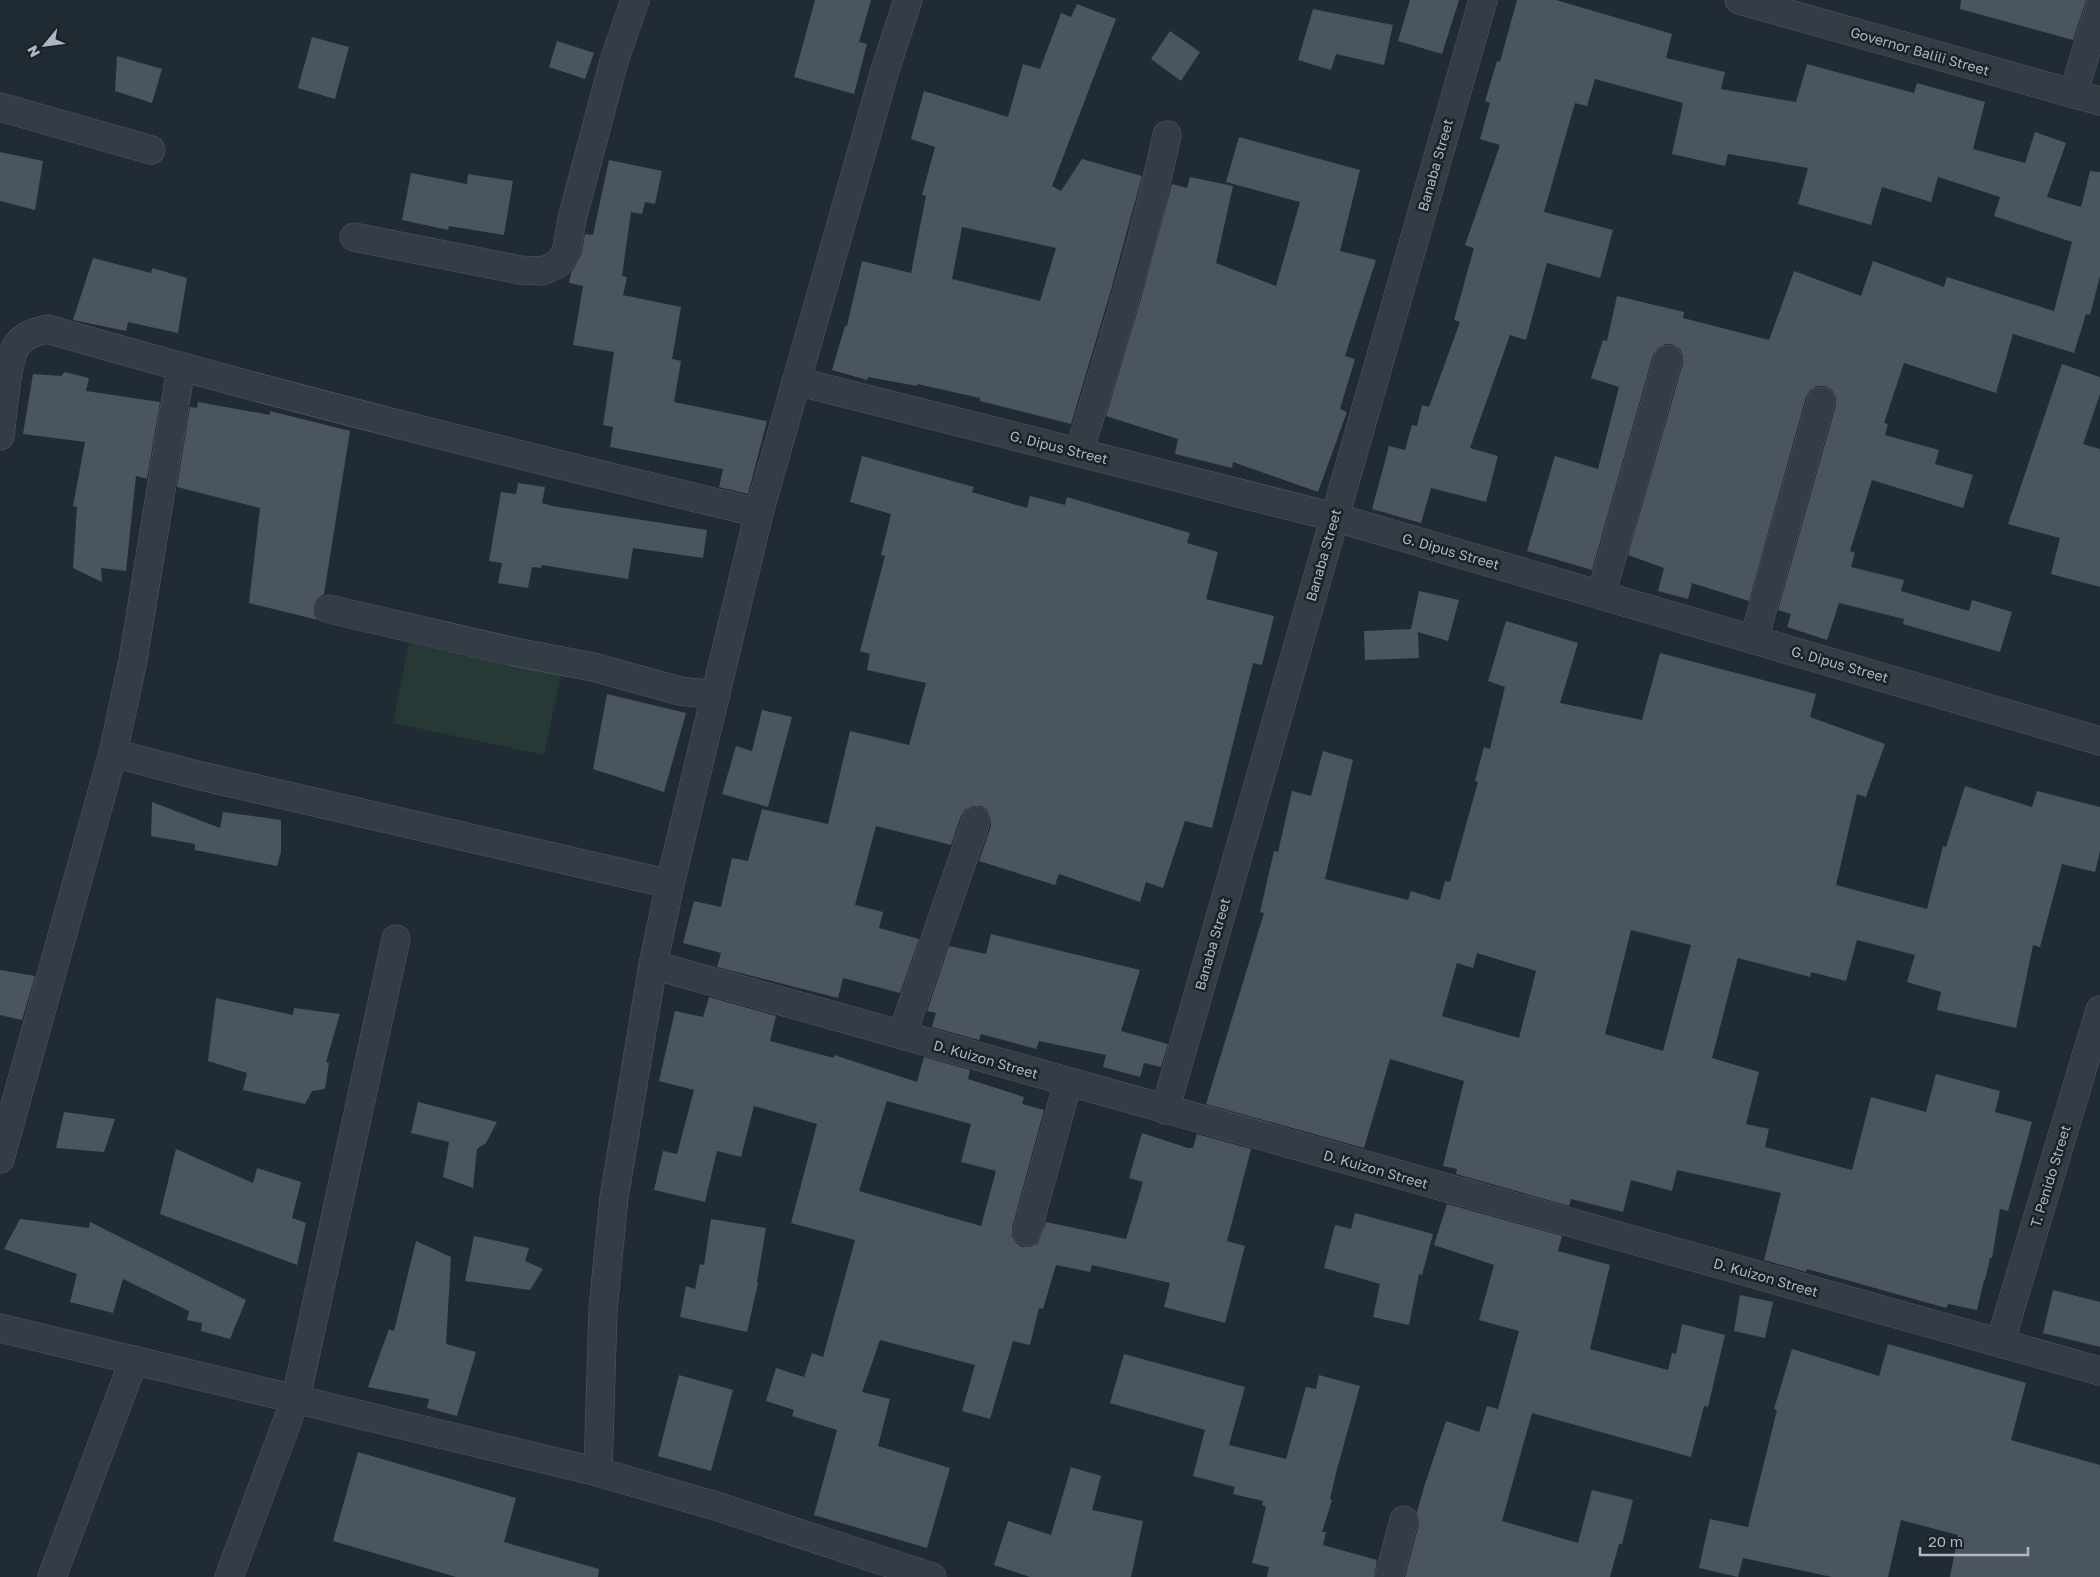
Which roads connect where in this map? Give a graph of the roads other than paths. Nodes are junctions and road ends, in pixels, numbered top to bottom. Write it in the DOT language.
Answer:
graph roads {
  1 [pos="635,0"];
  2 [pos="908,0"];
  3 [pos="1483,0"];
  4 [pos="1739,0"];
  5 [pos="2100,6"];
  6 [pos="2072,94"];
  7 [pos="2100,101"];
  8 [pos="0,107"];
  9 [pos="1167,135"];
  10 [pos="151,150"];
  11 [pos="354,237"];
  12 [pos="1668,360"];
  13 [pos="182,368"];
  14 [pos="796,381"];
  15 [pos="1821,401"];
  16 [pos="0,436"];
  17 [pos="1079,452"];
  18 [pos="759,513"];
  19 [pos="1334,517"];
  20 [pos="1601,595"];
  21 [pos="329,609"];
  22 [pos="1754,639"];
  23 [pos="716,695"];
  24 [pos="2100,741"];
  25 [pos="113,753"];
  26 [pos="976,821"];
  27 [pos="670,884"];
  28 [pos="396,939"];
  29 [pos="653,965"];
  30 [pos="2100,1010"];
  31 [pos="902,1035"];
  32 [pos="1068,1082"];
  33 [pos="1165,1110"];
  34 [pos="0,1159"];
  35 [pos="1027,1232"];
  36 [pos="0,1328"];
  37 [pos="2000,1343"];
  38 [pos="134,1360"];
  39 [pos="2100,1370"];
  40 [pos="296,1398"];
  41 [pos="598,1472"];
  42 [pos="1404,1520"];
  43 [pos="52,1577"];
  44 [pos="229,1577"];
  45 [pos="932,1577"];
  46 [pos="1389,1577"];
  1 -- 11 [label="street"];
  2 -- 14 [label="street"];
  3 -- 19 [label="street, Banaba Street"];
  4 -- 6 [label="street, Governor Balili Street"];
  5 -- 6 [label="street"];
  6 -- 7 [label="street, Governor Balili Street"];
  8 -- 10 [label="street"];
  9 -- 17 [label="street"];
  12 -- 20 [label="street"];
  13 -- 16 [label="street"];
  13 -- 18 [label="street"];
  13 -- 25 [label="street"];
  14 -- 17 [label="street, G. Dipus Street"];
  14 -- 18 [label="street"];
  15 -- 22 [label="street"];
  17 -- 19 [label="street, G. Dipus Street"];
  18 -- 23 [label="street"];
  19 -- 20 [label="street, G. Dipus Street"];
  19 -- 33 [label="street, Banaba Street"];
  20 -- 22 [label="street, G. Dipus Street"];
  21 -- 23 [label="street"];
  22 -- 24 [label="street, G. Dipus Street"];
  23 -- 27 [label="street"];
  25 -- 27 [label="street"];
  25 -- 34 [label="street"];
  26 -- 31 [label="street"];
  27 -- 29 [label="street"];
  28 -- 40 [label="street"];
  29 -- 31 [label="street, D. Kuizon Street"];
  29 -- 41 [label="street"];
  30 -- 37 [label="street, T. Penido Street"];
  31 -- 32 [label="street, D. Kuizon Street"];
  32 -- 33 [label="street, D. Kuizon Street"];
  32 -- 35 [label="street"];
  33 -- 37 [label="street, D. Kuizon Street"];
  36 -- 38 [label="street"];
  37 -- 39 [label="street, D. Kuizon Street"];
  38 -- 40 [label="street"];
  38 -- 43 [label="street"];
  40 -- 41 [label="street"];
  40 -- 44 [label="street"];
  41 -- 45 [label="street"];
  42 -- 46 [label="street"];
}
